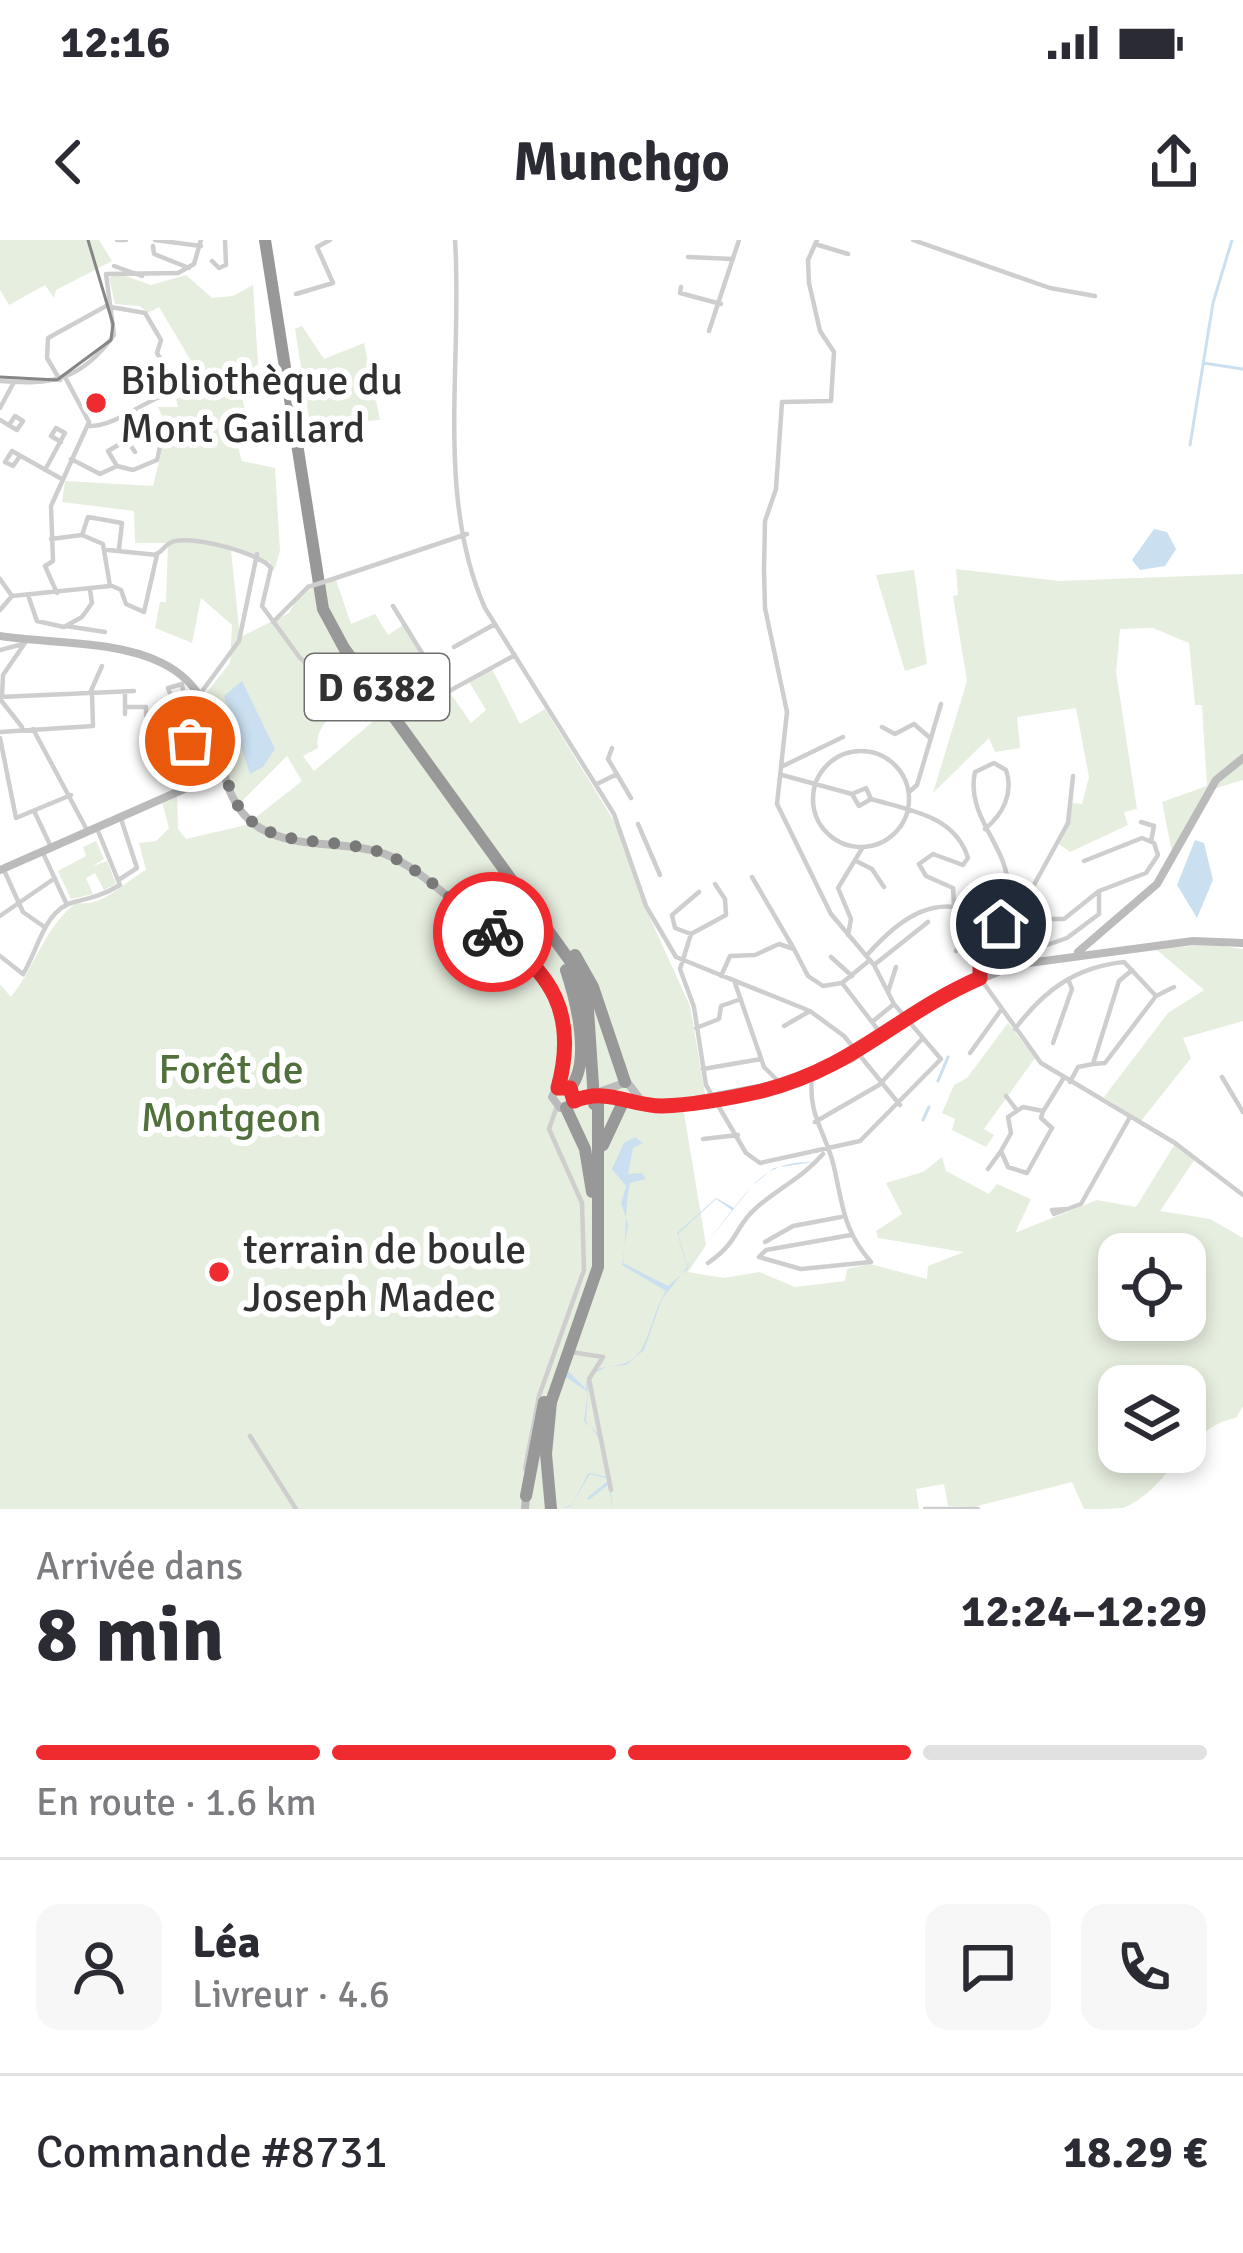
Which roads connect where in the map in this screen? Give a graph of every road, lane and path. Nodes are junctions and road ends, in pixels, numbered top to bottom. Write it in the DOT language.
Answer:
graph roads {
  1 [pos="225,240"];
  2 [pos="267,240"];
  3 [pos="330,240"];
  4 [pos="455,240"];
  5 [pos="739,240"];
  6 [pos="816,242"];
  7 [pos="917,242"];
  8 [pos="154,243"];
  9 [pos="201,243"];
  10 [pos="848,254"];
  11 [pos="688,257"];
  12 [pos="733,259"];
  13 [pos="212,262"];
  14 [pos="114,266"];
  15 [pos="189,268"];
  16 [pos="142,276"];
  17 [pos="681,287"];
  18 [pos="296,294"];
  19 [pos="1095,296"];
  20 [pos="722,304"];
  21 [pos="109,306"];
  22 [pos="709,331"];
  23 [pos="187,373"];
  24 [pos="63,378"];
  25 [pos="0,381"];
  26 [pos="14,382"];
  27 [pos="182,394"];
  28 [pos="0,408"];
  29 [pos="141,408"];
  30 [pos="0,420"];
  31 [pos="10,425"];
  32 [pos="89,426"];
  33 [pos="61,442"];
  34 [pos="135,452"];
  35 [pos="20,456"];
  36 [pos="71,459"];
  37 [pos="117,466"];
  38 [pos="45,470"];
  39 [pos="60,478"];
  40 [pos="466,534"];
  41 [pos="82,536"];
  42 [pos="51,538"];
  43 [pos="119,549"];
  44 [pos="108,550"];
  45 [pos="156,554"];
  46 [pos="257,554"];
  47 [pos="0,579"];
  48 [pos="110,585"];
  49 [pos="90,590"];
  50 [pos="57,593"];
  51 [pos="12,596"];
  52 [pos="28,596"];
  53 [pos="393,606"];
  54 [pos="0,610"];
  55 [pos="273,622"];
  56 [pos="495,623"];
  57 [pos="66,626"];
  58 [pos="105,632"];
  59 [pos="1,636"];
  60 [pos="26,642"];
  61 [pos="454,647"];
  62 [pos="0,650"];
  63 [pos="515,655"];
  64 [pos="102,666"];
  65 [pos="134,691"];
  66 [pos="446,692"];
  67 [pos="91,693"];
  68 [pos="125,693"];
  69 [pos="200,694"];
  70 [pos="1,697"];
  71 [pos="941,704"];
  72 [pos="175,707"];
  73 [pos="412,712"];
  74 [pos="176,717"];
  75 [pos="378,718"];
  76 [pos="22,727"];
  77 [pos="198,727"];
  78 [pos="883,727"];
  79 [pos="33,729"];
  80 [pos="0,735"];
  81 [pos="843,737"];
  82 [pos="929,737"];
  83 [pos="202,742"];
  84 [pos="188,744"];
  85 [pos="611,748"];
  86 [pos="1243,758"];
  87 [pos="207,764"];
  88 [pos="225,771"];
  89 [pos="781,771"];
  90 [pos="617,774"];
  91 [pos="1073,776"];
  92 [pos="196,780"];
  93 [pos="597,784"];
  94 [pos="816,785"];
  95 [pos="909,792"];
  96 [pos="852,794"];
  97 [pos="70,795"];
  98 [pos="631,798"];
  99 [pos="871,799"];
  100 [pos="908,809"];
  101 [pos="35,813"];
  102 [pos="121,819"];
  103 [pos="1142,822"];
  104 [pos="638,824"];
  105 [pos="986,829"];
  106 [pos="94,832"];
  107 [pos="1151,841"];
  108 [pos="863,847"];
  109 [pos="48,851"];
  110 [pos="650,857"];
  111 [pos="1084,861"];
  112 [pos="858,862"];
  113 [pos="1156,863"];
  114 [pos="633,867"];
  115 [pos="2,869"];
  116 [pos="506,872"];
  117 [pos="1167,872"];
  118 [pos="660,875"];
  119 [pos="752,877"];
  120 [pos="55,878"];
  121 [pos="120,880"];
  122 [pos="715,884"];
  123 [pos="884,887"];
  124 [pos="1099,891"];
  125 [pos="699,892"];
  126 [pos="530,896"];
  127 [pos="19,903"];
  128 [pos="67,905"];
  129 [pos="954,906"];
  130 [pos="1020,906"];
  131 [pos="1039,914"];
  132 [pos="0,916"];
  133 [pos="985,917"];
  134 [pos="928,922"];
  135 [pos="45,927"];
  136 [pos="691,934"];
  137 [pos="788,935"];
  138 [pos="848,935"];
  139 [pos="783,943"];
  140 [pos="1243,944"];
  141 [pos="794,949"];
  142 [pos="1090,950"];
  143 [pos="956,951"];
  144 [pos="0,956"];
  145 [pos="831,957"];
  146 [pos="870,960"];
  147 [pos="684,962"];
  148 [pos="896,967"];
  149 [pos="1132,970"];
  150 [pos="721,976"];
  151 [pos="852,976"];
  152 [pos="980,978"];
  153 [pos="1068,979"];
  154 [pos="842,982"];
  155 [pos="735,983"];
  156 [pos="1174,987"];
  157 [pos="888,992"];
  158 [pos="1156,996"];
  159 [pos="741,999"];
  160 [pos="894,1004"];
  161 [pos="810,1010"];
  162 [pos="1000,1010"];
  163 [pos="906,1019"];
  164 [pos="872,1022"];
  165 [pos="784,1025"];
  166 [pos="696,1028"];
  167 [pos="1015,1029"];
  168 [pos="883,1037"];
  169 [pos="923,1038"];
  170 [pos="1053,1043"];
  171 [pos="970,1053"];
  172 [pos="859,1054"];
  173 [pos="761,1059"];
  174 [pos="1093,1064"];
  175 [pos="703,1069"];
  176 [pos="812,1075"];
  177 [pos="1222,1077"];
  178 [pos="1066,1080"];
  179 [pos="883,1083"];
  180 [pos="596,1085"];
  181 [pos="781,1085"];
  182 [pos="566,1093"];
  183 [pos="624,1093"];
  184 [pos="1006,1096"];
  185 [pos="713,1099"];
  186 [pos="900,1105"];
  187 [pos="1016,1109"];
  188 [pos="1043,1111"];
  189 [pos="1243,1112"];
  190 [pos="1130,1117"];
  191 [pos="814,1122"];
  192 [pos="737,1135"];
  193 [pos="704,1139"];
  194 [pos="1000,1151"];
  195 [pos="826,1152"];
  196 [pos="988,1169"];
  197 [pos="1243,1195"];
  198 [pos="1068,1209"];
  199 [pos="598,1211"];
  200 [pos="841,1217"];
  201 [pos="850,1235"];
  202 [pos="766,1242"];
  203 [pos="708,1264"];
  204 [pos="562,1350"];
  205 [pos="250,1436"];
  206 [pos="611,1490"];
  207 [pos="526,1503"];
  208 [pos="296,1509"];
  209 [pos="549,1509"];
  210 [pos="925,1509"];
  211 [pos="978,1509"];
  1 -- 13 [label="street"];
  2 -- 116 [label="highway, D 6382"];
  2 -- 126 [label="highway, D 6382"];
  3 -- 18 [label="street"];
  4 -- 40 [label="street"];
  5 -- 12 [label="street"];
  6 -- 10 [label="street"];
  6 -- 89 [label="street"];
  7 -- 19 [label="street"];
  8 -- 9 [label="street"];
  8 -- 15 [label="street"];
  9 -- 15 [label="street"];
  11 -- 12 [label="street"];
  12 -- 20 [label="street"];
  14 -- 16 [label="street"];
  15 -- 16 [label="street"];
  16 -- 21 [label="street"];
  17 -- 20 [label="street"];
  20 -- 22 [label="street"];
  21 -- 24 [label="street"];
  21 -- 24 [label="street"];
  21 -- 27 [label="street"];
  23 -- 27 [label="street"];
  24 -- 26 [label="street"];
  24 -- 32 [label="street"];
  25 -- 26 [label="street"];
  26 -- 28 [label="street"];
  27 -- 29 [label="street"];
  29 -- 32 [label="street"];
  29 -- 37 [label="street"];
  30 -- 31 [label="street"];
  32 -- 36 [label="street"];
  33 -- 38 [label="street"];
  34 -- 37 [label="street"];
  35 -- 38 [label="street"];
  36 -- 37 [label="street"];
  36 -- 39 [label="street"];
  38 -- 39 [label="street"];
  39 -- 42 [label="street"];
  40 -- 55 [label="street, bridge"];
  40 -- 56 [label="street"];
  41 -- 42 [label="street"];
  41 -- 43 [label="street"];
  41 -- 44 [label="street"];
  42 -- 50 [label="street"];
  43 -- 44 [label="street"];
  43 -- 45 [label="street"];
  44 -- 48 [label="street"];
  45 -- 46 [label="street"];
  45 -- 48 [label="street"];
  46 -- 55 [label="street"];
  46 -- 69 [label="street"];
  47 -- 51 [label="street"];
  48 -- 49 [label="street"];
  49 -- 50 [label="street"];
  49 -- 57 [label="street"];
  50 -- 52 [label="street"];
  51 -- 52 [label="street"];
  51 -- 54 [label="street"];
  52 -- 57 [label="street"];
  53 -- 66 [label="street"];
  55 -- 75 [label="street"];
  56 -- 61 [label="street"];
  56 -- 63 [label="street"];
  57 -- 58 [label="street"];
  59 -- 60 [label="street"];
  60 -- 62 [label="street"];
  60 -- 69 [label="street"];
  60 -- 70 [label="street"];
  63 -- 66 [label="street"];
  63 -- 93 [label="street"];
  64 -- 67 [label="street"];
  65 -- 68 [label="street"];
  66 -- 73 [label="street"];
  67 -- 68 [label="street"];
  67 -- 70 [label="street"];
  67 -- 79 [label="street"];
  68 -- 72 [label="street"];
  69 -- 88 [label="street"];
  70 -- 76 [label="street"];
  71 -- 82 [label="street"];
  74 -- 84 [label="street"];
  76 -- 79 [label="street"];
  76 -- 80 [label="street"];
  77 -- 83 [label="street"];
  78 -- 82 [label="street"];
  79 -- 97 [label="street"];
  80 -- 101 [label="street"];
  81 -- 89 [label="street"];
  82 -- 95 [label="street"];
  83 -- 84 [label="street"];
  83 -- 87 [label="street"];
  84 -- 92 [label="street"];
  85 -- 90 [label="street"];
  86 -- 117 [label="street"];
  88 -- 92 [label="street"];
  88 -- 182 [label="street"];
  89 -- 94 [label="street"];
  89 -- 138 [label="street"];
  90 -- 93 [label="street"];
  90 -- 98 [label="street"];
  91 -- 130 [label="street"];
  92 -- 102 [label="street"];
  93 -- 114 [label="street"];
  94 -- 95 [label="street"];
  94 -- 96 [label="street"];
  94 -- 108 [label="street"];
  95 -- 100 [label="street"];
  96 -- 99 [label="street"];
  96 -- 99 [label="street"];
  97 -- 101 [label="street"];
  97 -- 106 [label="street"];
  99 -- 100 [label="street"];
  100 -- 108 [label="street"];
  100 -- 129 [label="street"];
  101 -- 109 [label="street"];
  102 -- 106 [label="street"];
  102 -- 121 [label="street"];
  103 -- 107 [label="street"];
  104 -- 110 [label="street"];
  105 -- 105 [label="street"];
  105 -- 133 [label="street"];
  106 -- 109 [label="street"];
  106 -- 121 [label="street"];
  107 -- 111 [label="street"];
  107 -- 113 [label="street"];
  108 -- 112 [label="street"];
  109 -- 115 [label="street"];
  109 -- 120 [label="street"];
  110 -- 114 [label="street"];
  110 -- 118 [label="street"];
  112 -- 123 [label="street"];
  112 -- 138 [label="street"];
  113 -- 117 [label="street"];
  113 -- 124 [label="street"];
  114 -- 147 [label="street"];
  115 -- 127 [label="street"];
  116 -- 180 [label="highway, D 6382"];
  116 -- 182 [label="highway"];
  117 -- 142 [label="street"];
  119 -- 137 [label="street"];
  120 -- 127 [label="street"];
  120 -- 128 [label="street"];
  121 -- 128 [label="street"];
  122 -- 136 [label="street"];
  124 -- 131 [label="street"];
  124 -- 131 [label="street"];
  125 -- 136 [label="street"];
  126 -- 180 [label="highway, D 6382"];
  126 -- 183 [label="highway"];
  127 -- 132 [label="street"];
  127 -- 135 [label="street"];
  128 -- 135 [label="street"];
  129 -- 133 [label="street"];
  129 -- 146 [label="street"];
  130 -- 131 [label="street"];
  130 -- 152 [label="street"];
  133 -- 143 [label="street"];
  134 -- 146 [label="street"];
  135 -- 144 [label="street"];
  136 -- 147 [label="street"];
  137 -- 139 [label="street"];
  137 -- 141 [label="street"];
  138 -- 146 [label="street"];
  139 -- 141 [label="street"];
  139 -- 150 [label="street"];
  140 -- 142 [label="street"];
  141 -- 154 [label="street"];
  142 -- 152 [label="street"];
  145 -- 151 [label="street"];
  146 -- 151 [label="street"];
  146 -- 157 [label="street"];
  147 -- 150 [label="street"];
  147 -- 166 [label="street"];
  148 -- 157 [label="street"];
  149 -- 153 [label="street"];
  149 -- 158 [label="street"];
  149 -- 174 [label="street"];
  150 -- 155 [label="street"];
  151 -- 154 [label="street"];
  152 -- 162 [label="street"];
  152 -- 163 [label="street"];
  153 -- 167 [label="street"];
  153 -- 170 [label="street"];
  154 -- 164 [label="street"];
  155 -- 159 [label="street"];
  155 -- 161 [label="street"];
  156 -- 158 [label="street"];
  157 -- 160 [label="street"];
  158 -- 174 [label="street"];
  159 -- 166 [label="street"];
  159 -- 173 [label="street"];
  160 -- 163 [label="street"];
  160 -- 164 [label="street"];
  161 -- 165 [label="street"];
  161 -- 172 [label="street"];
  162 -- 167 [label="street"];
  162 -- 171 [label="street"];
  163 -- 168 [label="street"];
  163 -- 169 [label="street"];
  164 -- 168 [label="street"];
  166 -- 175 [label="street"];
  167 -- 178 [label="street"];
  168 -- 172 [label="street"];
  169 -- 179 [label="street"];
  169 -- 186 [label="street"];
  172 -- 176 [label="street"];
  172 -- 179 [label="street"];
  173 -- 175 [label="street"];
  173 -- 181 [label="street"];
  174 -- 178 [label="street"];
  175 -- 185 [label="street"];
  176 -- 181 [label="street"];
  176 -- 191 [label="street"];
  177 -- 189 [label="street"];
  178 -- 188 [label="street"];
  178 -- 190 [label="street"];
  179 -- 186 [label="street"];
  179 -- 191 [label="street"];
  180 -- 199 [label="highway, D 6382, bridge"];
  181 -- 185 [label="street"];
  182 -- 183 [label="street"];
  182 -- 199 [label="highway"];
  182 -- 204 [label="street"];
  183 -- 185 [label="street"];
  183 -- 199 [label="highway"];
  184 -- 187 [label="street"];
  185 -- 192 [label="street"];
  186 -- 195 [label="street"];
  187 -- 188 [label="street"];
  187 -- 194 [label="street"];
  188 -- 194 [label="street"];
  190 -- 197 [label="street"];
  190 -- 198 [label="street"];
  191 -- 195 [label="street"];
  192 -- 193 [label="street"];
  192 -- 195 [label="street"];
  194 -- 196 [label="street"];
  195 -- 200 [label="street"];
  195 -- 203 [label="street"];
  199 -- 204 [label="highway, D 6382"];
  199 -- 209 [label="highway, D 6382"];
  200 -- 201 [label="street"];
  200 -- 202 [label="street"];
  201 -- 201 [label="street"];
  204 -- 206 [label="street"];
  204 -- 207 [label="highway"];
  204 -- 209 [label="highway, D 6382"];
  205 -- 208 [label="street"];
  210 -- 211 [label="street"];
}
